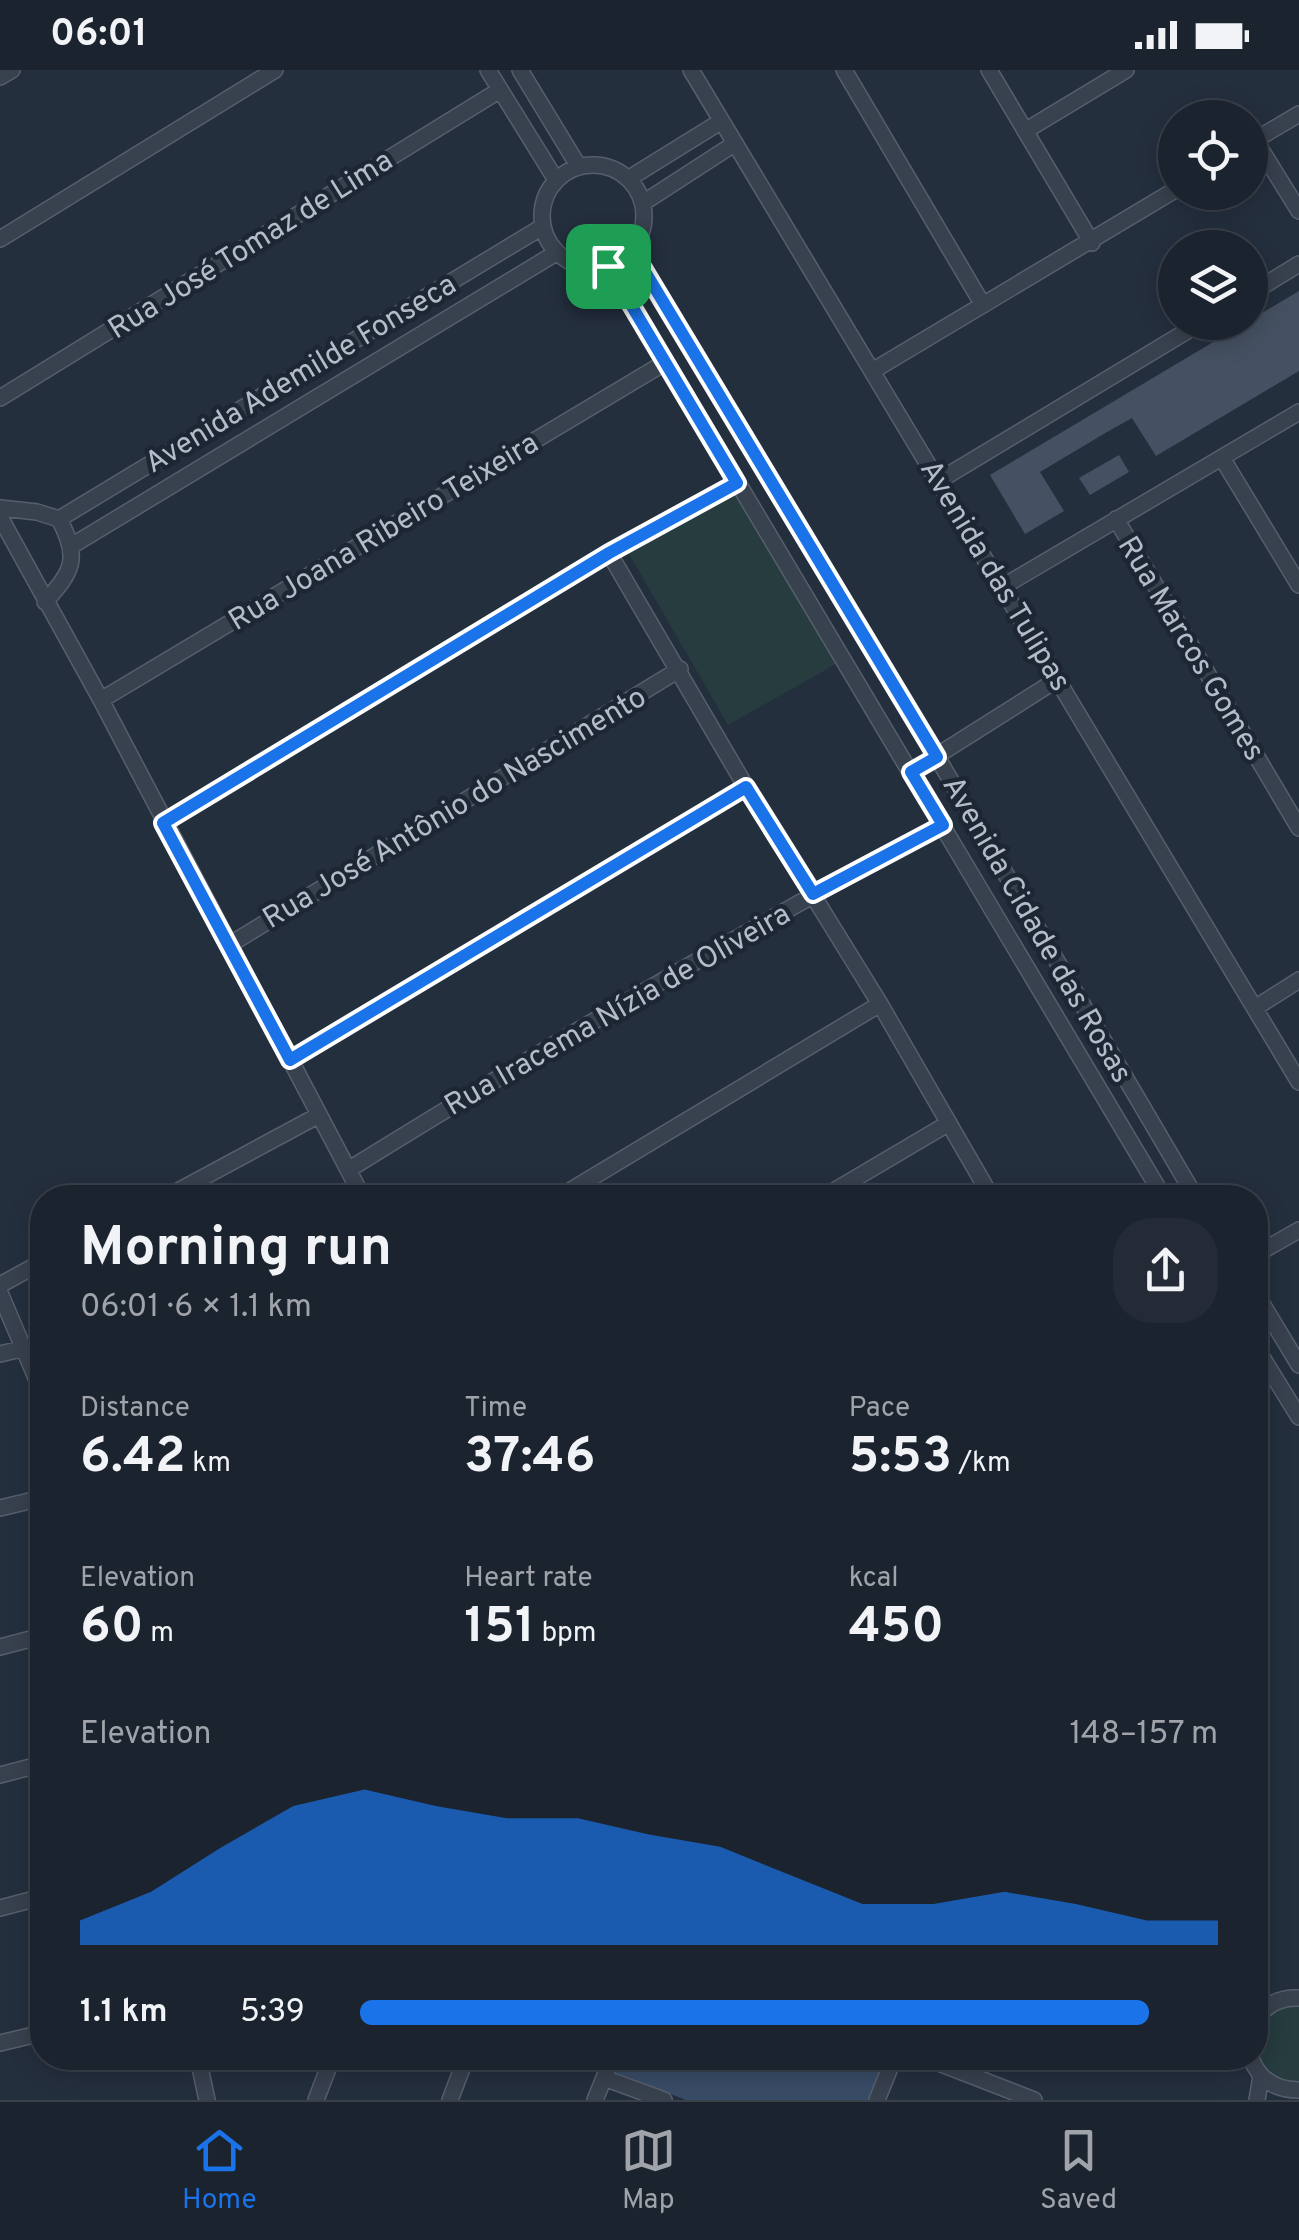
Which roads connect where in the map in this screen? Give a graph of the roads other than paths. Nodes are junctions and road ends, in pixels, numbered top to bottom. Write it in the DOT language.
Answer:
graph roads {
  1 [pos="12,70"];
  2 [pos="275,70"];
  3 [pos="488,70"];
  4 [pos="520,70"];
  5 [pos="691,70"];
  6 [pos="844,70"];
  7 [pos="989,70"];
  8 [pos="1126,70"];
  9 [pos="0,77"];
  10 [pos="500,90"];
  11 [pos="1299,114"];
  12 [pos="720,122"];
  13 [pos="1024,131"];
  14 [pos="1268,132"];
  15 [pos="734,144"];
  16 [pos="1268,165"];
  17 [pos="579,167"];
  18 [pos="628,179"];
  19 [pos="556,180"];
  20 [pos="1158,201"];
  21 [pos="643,203"];
  22 [pos="1299,211"];
  23 [pos="542,227"];
  24 [pos="0,239"];
  25 [pos="1092,243"];
  26 [pos="632,250"];
  27 [pos="556,253"];
  28 [pos="1299,264"];
  29 [pos="608,266"];
  30 [pos="1268,283"];
  31 [pos="983,305"];
  32 [pos="1172,340"];
  33 [pos="666,362"];
  34 [pos="874,370"];
  35 [pos="0,398"];
  36 [pos="1299,412"];
  37 [pos="1222,458"];
  38 [pos="940,480"];
  39 [pos="737,483"];
  40 [pos="0,508"];
  41 [pos="0,517"];
  42 [pos="59,519"];
  43 [pos="1116,519"];
  44 [pos="73,544"];
  45 [pos="609,553"];
  46 [pos="1299,585"];
  47 [pos="1004,586"];
  48 [pos="45,602"];
  49 [pos="680,669"];
  50 [pos="1058,680"];
  51 [pos="101,700"];
  52 [pos="937,757"];
  53 [pos="911,772"];
  54 [pos="746,787"];
  55 [pos="163,823"];
  56 [pos="943,825"];
  57 [pos="1299,828"];
  58 [pos="813,894"];
  59 [pos="228,945"];
  60 [pos="1299,980"];
  61 [pos="880,1004"];
  62 [pos="1255,1008"];
  63 [pos="290,1060"];
  64 [pos="1299,1082"];
  65 [pos="319,1115"];
  66 [pos="949,1122"];
  67 [pos="348,1170"];
  68 [pos="198,1180"];
  69 [pos="189,1185"];
  70 [pos="200,1185"];
  71 [pos="356,1185"];
  72 [pos="580,1185"];
  73 [pos="844,1185"];
  74 [pos="985,1185"];
  75 [pos="1156,1185"];
  76 [pos="1188,1185"];
  77 [pos="1299,1230"];
  78 [pos="1268,1248"];
  79 [pos="30,1269"];
  80 [pos="0,1285"];
  81 [pos="0,1292"];
  82 [pos="1268,1313"];
  83 [pos="25,1348"];
  84 [pos="0,1354"];
  85 [pos="30,1361"];
  86 [pos="1299,1364"];
  87 [pos="1268,1380"];
  88 [pos="1299,1416"];
  89 [pos="30,1501"];
  90 [pos="0,1508"];
  91 [pos="30,1639"];
  92 [pos="0,1647"];
  93 [pos="30,1767"];
  94 [pos="0,1775"];
  95 [pos="30,1900"];
  96 [pos="0,1908"];
  97 [pos="1297,1995"];
  98 [pos="1268,2007"];
  99 [pos="30,2036"];
  100 [pos="0,2043"];
  101 [pos="201,2070"];
  102 [pos="327,2070"];
  103 [pos="461,2070"];
  104 [pos="607,2070"];
  105 [pos="889,2070"];
  106 [pos="957,2070"];
  107 [pos="1257,2070"];
  108 [pos="1261,2076"];
  109 [pos="604,2078"];
  110 [pos="1294,2094"];
  111 [pos="208,2100"];
  112 [pos="316,2100"];
  113 [pos="450,2100"];
  114 [pos="595,2100"];
  115 [pos="664,2100"];
  116 [pos="877,2100"];
  117 [pos="1034,2100"];
  118 [pos="1257,2100"];
  1 -- 9 [label="street"];
  2 -- 24 [label="street"];
  3 -- 10 [label="street"];
  4 -- 17 [label="street"];
  5 -- 12 [label="street, Avenida das Tulipas"];
  6 -- 31 [label="street"];
  7 -- 13 [label="street"];
  8 -- 13 [label="street"];
  10 -- 19 [label="street"];
  10 -- 35 [label="street, Rua José Tomaz de Lima"];
  11 -- 14 [label="street"];
  12 -- 15 [label="street, Avenida das Tulipas"];
  12 -- 18 [label="street"];
  13 -- 25 [label="street"];
  15 -- 21 [label="street"];
  15 -- 34 [label="street, Avenida das Tulipas"];
  16 -- 22 [label="street"];
  17 -- 18 [label="street"];
  17 -- 19 [label="street"];
  18 -- 21 [label="street"];
  19 -- 23 [label="street"];
  20 -- 25 [label="street"];
  21 -- 26 [label="street"];
  23 -- 27 [label="street"];
  23 -- 42 [label="street, Avenida Ademilde Fonseca"];
  25 -- 31 [label="street"];
  26 -- 29 [label="street"];
  26 -- 52 [label="street, Avenida Cidade das Rosas"];
  27 -- 29 [label="street"];
  27 -- 44 [label="street, Avenida Ademilde Fonseca"];
  28 -- 30 [label="street"];
  29 -- 33 [label="street, Avenida Cidade das Rosas"];
  31 -- 34 [label="street"];
  32 -- 38 [label="street"];
  33 -- 39 [label="street, Avenida Cidade das Rosas"];
  33 -- 51 [label="street, Rua Joana Ribeiro Teixeira"];
  34 -- 38 [label="street, Avenida das Tulipas"];
  36 -- 37 [label="street"];
  37 -- 43 [label="street"];
  37 -- 46 [label="street"];
  38 -- 47 [label="street, Avenida das Tulipas"];
  39 -- 45 [label="street"];
  39 -- 53 [label="street, Avenida Cidade das Rosas"];
  40 -- 42 [label="street"];
  41 -- 48 [label="street"];
  42 -- 44 [label="street"];
  43 -- 47 [label="street"];
  43 -- 57 [label="street, Rua Marcos Gomes"];
  44 -- 48 [label="street"];
  45 -- 49 [label="street"];
  45 -- 55 [label="street"];
  47 -- 50 [label="street, Avenida das Tulipas"];
  48 -- 51 [label="street"];
  49 -- 54 [label="street"];
  49 -- 59 [label="street, Rua José Antônio do Nascimento"];
  50 -- 52 [label="street"];
  50 -- 62 [label="street, Avenida das Tulipas"];
  51 -- 55 [label="street"];
  52 -- 53 [label="street"];
  52 -- 76 [label="street, Avenida Cidade das Rosas"];
  53 -- 56 [label="street, Avenida Cidade das Rosas"];
  54 -- 58 [label="street"];
  54 -- 63 [label="street"];
  55 -- 59 [label="street"];
  56 -- 58 [label="street, Rua Iracema Nízia de Oliveira"];
  56 -- 75 [label="street, Avenida Cidade das Rosas"];
  58 -- 61 [label="street"];
  58 -- 67 [label="street, Rua Iracema Nízia de Oliveira"];
  59 -- 63 [label="street"];
  60 -- 62 [label="street"];
  61 -- 66 [label="street"];
  61 -- 72 [label="street"];
  62 -- 64 [label="street, Avenida das Tulipas"];
  63 -- 65 [label="street"];
  65 -- 67 [label="street"];
  65 -- 68 [label="street"];
  66 -- 73 [label="street"];
  66 -- 74 [label="street"];
  67 -- 71 [label="street"];
  68 -- 69 [label="street"];
  68 -- 70 [label="street"];
  77 -- 78 [label="street"];
  79 -- 80 [label="street"];
  81 -- 83 [label="street"];
  82 -- 86 [label="street"];
  83 -- 84 [label="street"];
  83 -- 85 [label="street"];
  87 -- 88 [label="street"];
  89 -- 90 [label="street"];
  91 -- 92 [label="street"];
  93 -- 94 [label="street"];
  95 -- 96 [label="street"];
  97 -- 98 [label="street"];
  99 -- 100 [label="street"];
  101 -- 111 [label="street"];
  102 -- 112 [label="street"];
  103 -- 113 [label="street"];
  104 -- 109 [label="street"];
  105 -- 116 [label="street"];
  106 -- 117 [label="street"];
  107 -- 108 [label="street"];
  108 -- 110 [label="street"];
  108 -- 118 [label="street"];
  109 -- 114 [label="street"];
  109 -- 115 [label="street"];
}
